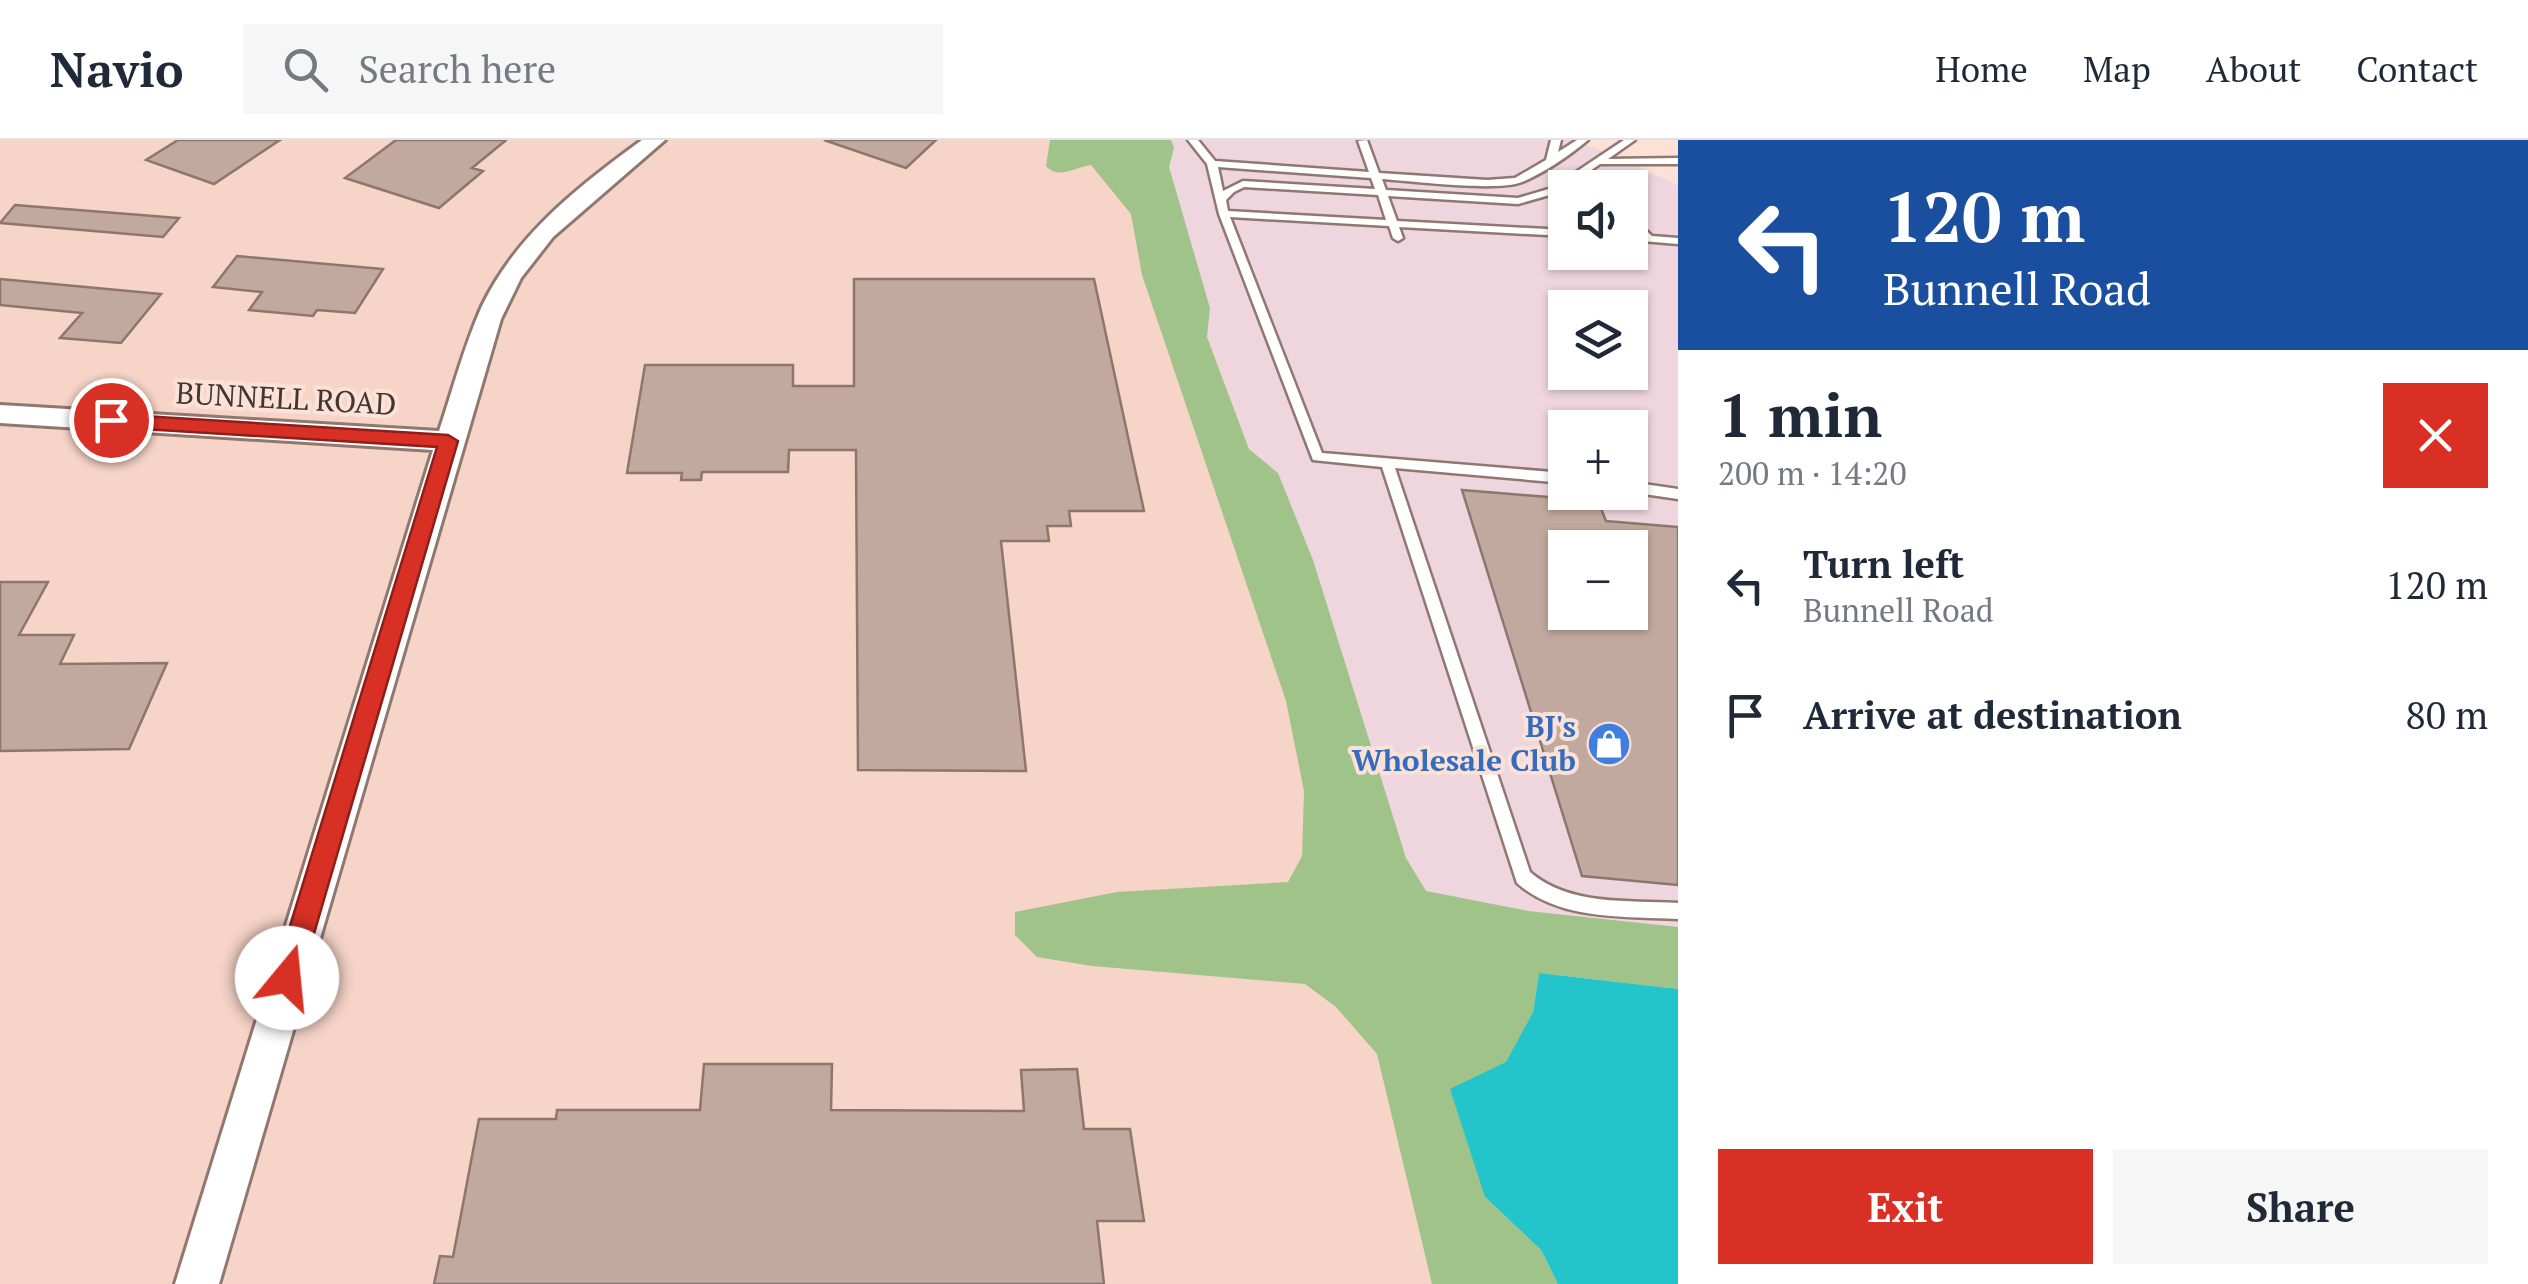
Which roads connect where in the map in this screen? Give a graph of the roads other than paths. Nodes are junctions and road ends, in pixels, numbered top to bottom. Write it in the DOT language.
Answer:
graph roads {
  1 [pos="656,140"];
  2 [pos="1193,140"];
  3 [pos="1556,140"];
  4 [pos="1584,140"];
  5 [pos="1630,140"];
  6 [pos="1363,141"];
  7 [pos="1678,161"];
  8 [pos="1550,162"];
  9 [pos="1602,162"];
  10 [pos="1212,164"];
  11 [pos="1588,170"];
  12 [pos="1378,174"];
  13 [pos="1384,193"];
  14 [pos="1548,193"];
  15 [pos="1222,207"];
  16 [pos="1393,224"];
  17 [pos="1548,232"];
  18 [pos="1398,238"];
  19 [pos="1648,238"];
  20 [pos="1678,241"];
  21 [pos="0,414"];
  22 [pos="448,441"];
  23 [pos="1386,461"];
  24 [pos="1548,476"];
  25 [pos="1648,490"];
  26 [pos="1678,494"];
  27 [pos="1678,911"];
  28 [pos="197,1284"];
  1 -- 22 [label="street"];
  2 -- 10 [label="lane"];
  3 -- 8 [label="lane"];
  4 -- 8 [label="lane"];
  5 -- 9 [label="lane"];
  6 -- 12 [label="lane"];
  7 -- 9 [label="lane"];
  8 -- 12 [label="lane"];
  9 -- 11 [label="lane"];
  10 -- 12 [label="lane"];
  10 -- 15 [label="lane"];
  12 -- 13 [label="lane"];
  13 -- 14 [label="lane"];
  13 -- 15 [label="lane"];
  13 -- 16 [label="lane"];
  15 -- 16 [label="lane"];
  15 -- 23 [label="lane"];
  16 -- 17 [label="lane"];
  16 -- 18 [label="lane"];
  19 -- 20 [label="lane"];
  21 -- 22 [label="street, BUNNELL ROAD"];
  22 -- 28 [label="street"];
  23 -- 24 [label="lane"];
  23 -- 27 [label="lane"];
  25 -- 26 [label="lane"];
}
